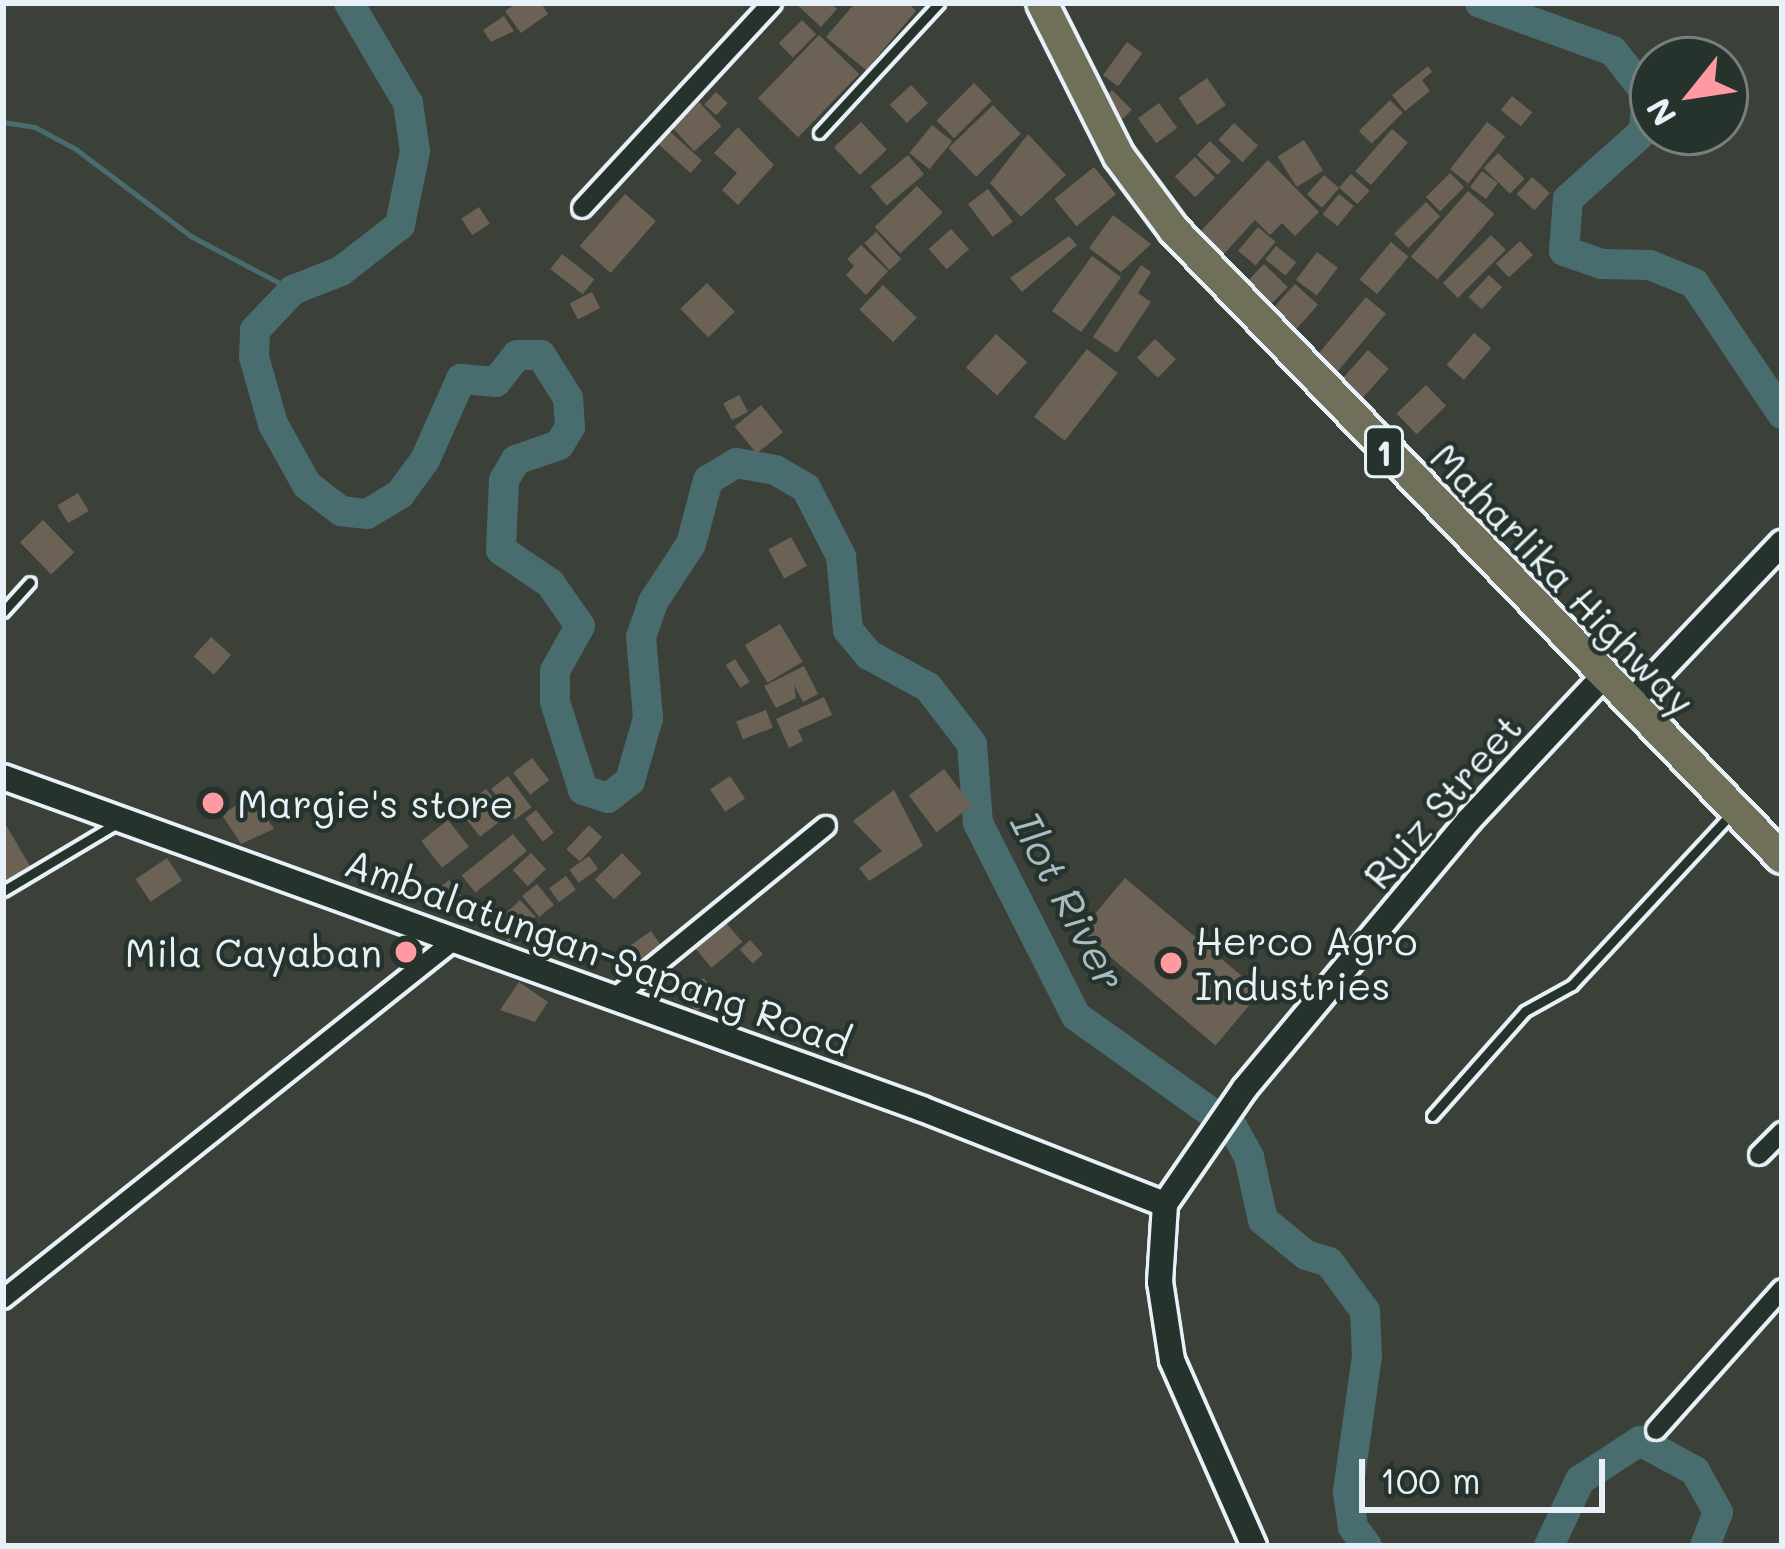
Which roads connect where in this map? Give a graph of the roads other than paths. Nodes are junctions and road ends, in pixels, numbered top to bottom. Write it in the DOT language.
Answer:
graph roads {
  1 [pos="772,3"];
  2 [pos="939,3"];
  3 [pos="1042,3"];
  4 [pos="819,134"];
  5 [pos="582,208"];
  6 [pos="1782,543"];
  7 [pos="30,582"];
  8 [pos="3,612"];
  9 [pos="1603,677"];
  10 [pos="1630,704"];
  11 [pos="3,777"];
  12 [pos="1734,810"];
  13 [pos="122,820"];
  14 [pos="826,826"];
  15 [pos="1782,858"];
  16 [pos="3,891"];
  17 [pos="457,938"];
  18 [pos="616,997"];
  19 [pos="1432,1116"];
  20 [pos="1782,1132"];
  21 [pos="1760,1155"];
  22 [pos="1166,1204"];
  23 [pos="1782,1288"];
  24 [pos="3,1299"];
  25 [pos="1656,1430"];
  26 [pos="1254,1546"];
  1 -- 5 [label="street"];
  2 -- 4 [label="lane"];
  3 -- 9 [label="main road, Maharlika Highway / 1"];
  6 -- 10 [label="street"];
  7 -- 8 [label="lane"];
  9 -- 10 [label="main road, Maharlika Highway / 1"];
  9 -- 22 [label="street, Ruiz Street"];
  10 -- 12 [label="main road, Maharlika Highway / 1"];
  11 -- 13 [label="street, Ambalatungan-Sapang Road"];
  12 -- 15 [label="main road, Maharlika Highway / 1"];
  12 -- 19 [label="lane"];
  13 -- 16 [label="lane"];
  13 -- 17 [label="street, Ambalatungan-Sapang Road"];
  14 -- 18 [label="street"];
  17 -- 18 [label="street, Ambalatungan-Sapang Road"];
  17 -- 24 [label="street"];
  18 -- 22 [label="street, Ambalatungan-Sapang Road"];
  20 -- 21 [label="street"];
  22 -- 26 [label="street, Ruiz Street"];
  23 -- 25 [label="street"];
}
